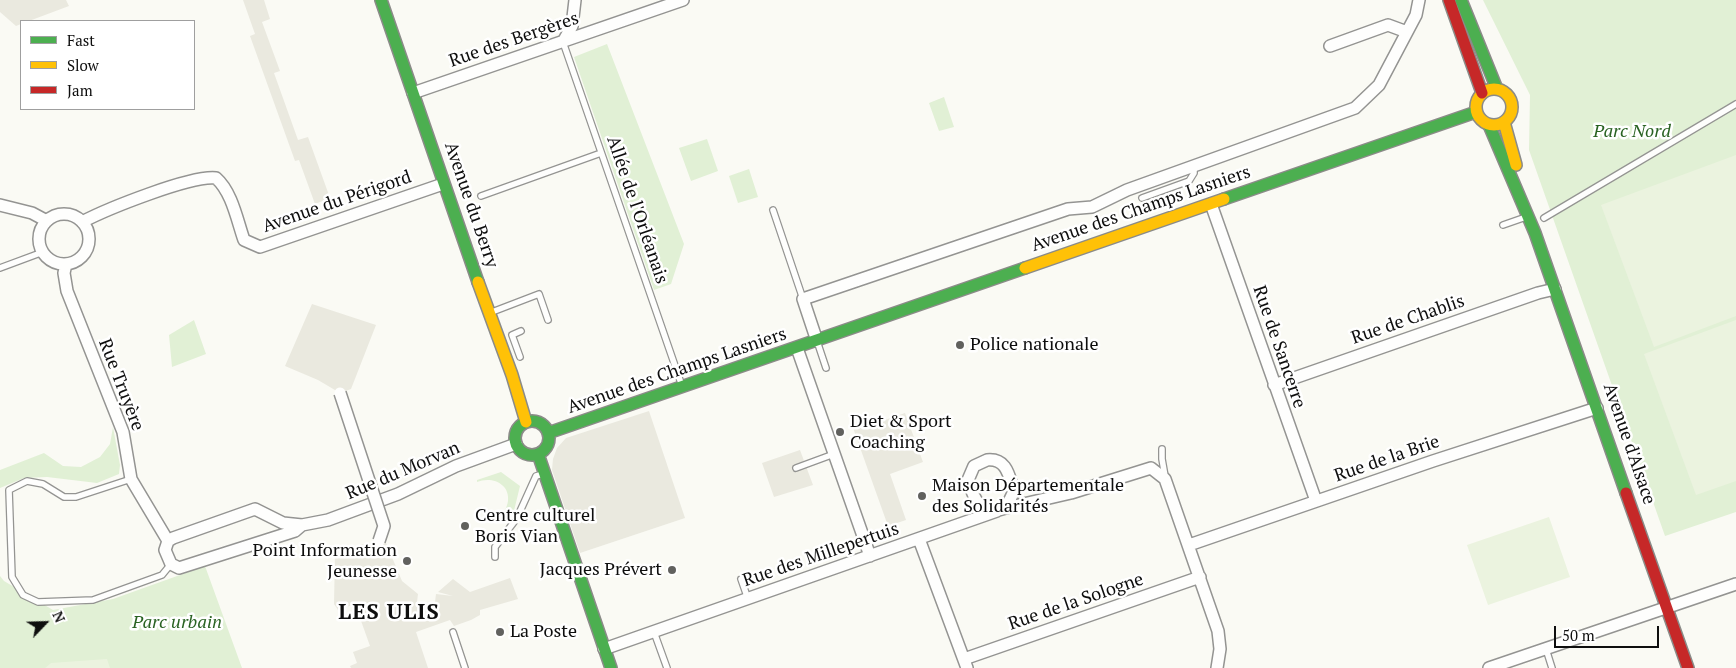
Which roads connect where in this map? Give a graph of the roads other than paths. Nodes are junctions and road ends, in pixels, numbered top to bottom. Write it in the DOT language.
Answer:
graph roads {
  1 [pos="381,0"];
  2 [pos="576,0"];
  3 [pos="1419,0"];
  4 [pos="1449,0"];
  5 [pos="1461,0"];
  6 [pos="677,1"];
  7 [pos="1407,32"];
  8 [pos="564,42"];
  9 [pos="1330,46"];
  10 [pos="1497,89"];
  11 [pos="413,93"];
  12 [pos="1482,93"];
  13 [pos="1736,104"];
  14 [pos="1476,112"];
  15 [pos="1504,122"];
  16 [pos="1489,125"];
  17 [pos="601,153"];
  18 [pos="1194,166"];
  19 [pos="443,184"];
  20 [pos="481,196"];
  21 [pos="1142,198"];
  22 [pos="1211,204"];
  23 [pos="0,205"];
  24 [pos="773,210"];
  25 [pos="1528,216"];
  26 [pos="1544,218"];
  27 [pos="47,221"];
  28 [pos="82,222"];
  29 [pos="1503,225"];
  30 [pos="1535,233"];
  31 [pos="43,252"];
  32 [pos="66,264"];
  33 [pos="0,268"];
  34 [pos="1555,289"];
  35 [pos="802,299"];
  36 [pos="490,313"];
  37 [pos="548,320"];
  38 [pos="521,331"];
  39 [pos="817,341"];
  40 [pos="797,348"];
  41 [pos="520,357"];
  42 [pos="826,368"];
  43 [pos="1274,385"];
  44 [pos="683,388"];
  45 [pos="340,393"];
  46 [pos="1597,408"];
  47 [pos="526,422"];
  48 [pos="548,433"];
  49 [pos="516,444"];
  50 [pos="1162,449"];
  51 [pos="538,454"];
  52 [pos="834,454"];
  53 [pos="796,468"];
  54 [pos="544,473"];
  55 [pos="1165,478"];
  56 [pos="131,479"];
  57 [pos="1316,501"];
  58 [pos="1001,510"];
  59 [pos="302,525"];
  60 [pos="919,539"];
  61 [pos="168,541"];
  62 [pos="379,541"];
  63 [pos="1189,545"];
  64 [pos="870,556"];
  65 [pos="495,557"];
  66 [pos="171,564"];
  67 [pos="1200,578"];
  68 [pos="741,579"];
  69 [pos="1736,584"];
  70 [pos="748,599"];
  71 [pos="1667,606"];
  72 [pos="453,632"];
  73 [pos="654,632"];
  74 [pos="604,649"];
  75 [pos="1546,649"];
  76 [pos="966,664"];
  77 [pos="465,668"];
  78 [pos="611,668"];
  79 [pos="667,668"];
  80 [pos="1217,668"];
  81 [pos="1489,668"];
  82 [pos="1552,668"];
  83 [pos="1688,668"];
  1 -- 11 [label="street, Avenue du Berry"];
  2 -- 8 [label="street"];
  3 -- 7 [label="street, Avenue des Champs Lasniers"];
  4 -- 12 [label="street"];
  5 -- 10 [label="street"];
  6 -- 8 [label="street, Rue des Bergères"];
  7 -- 9 [label="street"];
  7 -- 18 [label="street, Avenue des Champs Lasniers"];
  8 -- 11 [label="street, Rue des Bergères"];
  8 -- 17 [label="lane, Allée de l'Orléanais"];
  10 -- 12 [label="street"];
  10 -- 15 [label="street"];
  11 -- 19 [label="street, Avenue du Berry"];
  12 -- 14 [label="street"];
  13 -- 26 [label="lane"];
  14 -- 16 [label="street"];
  14 -- 22 [label="street, Avenue des Champs Lasniers"];
  15 -- 16 [label="street"];
  15 -- 30 [label="street, Avenue d'Alsace"];
  16 -- 25 [label="street, Avenue d'Alsace"];
  17 -- 20 [label="lane"];
  17 -- 44 [label="lane, Allée de l'Orléanais"];
  18 -- 21 [label="lane"];
  18 -- 35 [label="street, Avenue des Champs Lasniers"];
  19 -- 28 [label="street, Avenue du Périgord"];
  19 -- 36 [label="street, Avenue du Berry"];
  22 -- 39 [label="street, Avenue des Champs Lasniers"];
  22 -- 43 [label="street, Rue de Sancerre"];
  23 -- 27 [label="street"];
  24 -- 35 [label="lane"];
  25 -- 29 [label="lane"];
  25 -- 30 [label="street, Avenue d'Alsace"];
  27 -- 28 [label="street"];
  27 -- 31 [label="street"];
  28 -- 32 [label="street"];
  30 -- 34 [label="street, Avenue d'Alsace"];
  31 -- 32 [label="street"];
  31 -- 33 [label="lane"];
  32 -- 56 [label="street, Rue Truyère"];
  34 -- 43 [label="street, Rue de Chablis"];
  34 -- 46 [label="street, Avenue d'Alsace"];
  35 -- 39 [label="street"];
  36 -- 37 [label="lane"];
  36 -- 47 [label="street, Avenue du Berry"];
  38 -- 41 [label="lane"];
  39 -- 40 [label="street, Avenue des Champs Lasniers"];
  39 -- 42 [label="lane"];
  40 -- 44 [label="street, Avenue des Champs Lasniers"];
  40 -- 52 [label="street"];
  43 -- 57 [label="street, Rue de Sancerre"];
  44 -- 48 [label="street, Avenue des Champs Lasniers"];
  45 -- 62 [label="street, bridge"];
  46 -- 57 [label="street, Rue de la Brie"];
  46 -- 71 [label="street, Avenue d'Alsace"];
  47 -- 48 [label="street"];
  47 -- 49 [label="street"];
  48 -- 51 [label="street"];
  49 -- 51 [label="street"];
  49 -- 59 [label="street, Rue du Morvan"];
  50 -- 55 [label="lane"];
  51 -- 54 [label="street"];
  52 -- 53 [label="lane"];
  52 -- 64 [label="street"];
  54 -- 65 [label="lane"];
  54 -- 74 [label="street"];
  55 -- 58 [label="street"];
  55 -- 63 [label="street"];
  56 -- 61 [label="street, Rue Truyère"];
  56 -- 66 [label="lane"];
  57 -- 63 [label="street, Rue de la Brie"];
  58 -- 58 [label="street"];
  58 -- 60 [label="street"];
  59 -- 61 [label="street, Rue du Morvan"];
  59 -- 66 [label="street, Rue du Morvan"];
  60 -- 64 [label="street, Rue des Millepertuis"];
  60 -- 76 [label="street, Rue des Millepertuis"];
  61 -- 66 [label="street"];
  63 -- 67 [label="street"];
  64 -- 70 [label="street, Rue des Millepertuis"];
  67 -- 76 [label="street, Rue de la Sologne"];
  67 -- 80 [label="street"];
  68 -- 70 [label="lane"];
  69 -- 71 [label="street"];
  70 -- 73 [label="street, Rue des Millepertuis"];
  71 -- 75 [label="street"];
  71 -- 83 [label="street, Avenue d'Alsace"];
  72 -- 77 [label="lane"];
  73 -- 74 [label="street, Rue des Millepertuis"];
  73 -- 79 [label="lane"];
  74 -- 78 [label="street"];
  75 -- 81 [label="street"];
  75 -- 82 [label="lane"];
}
